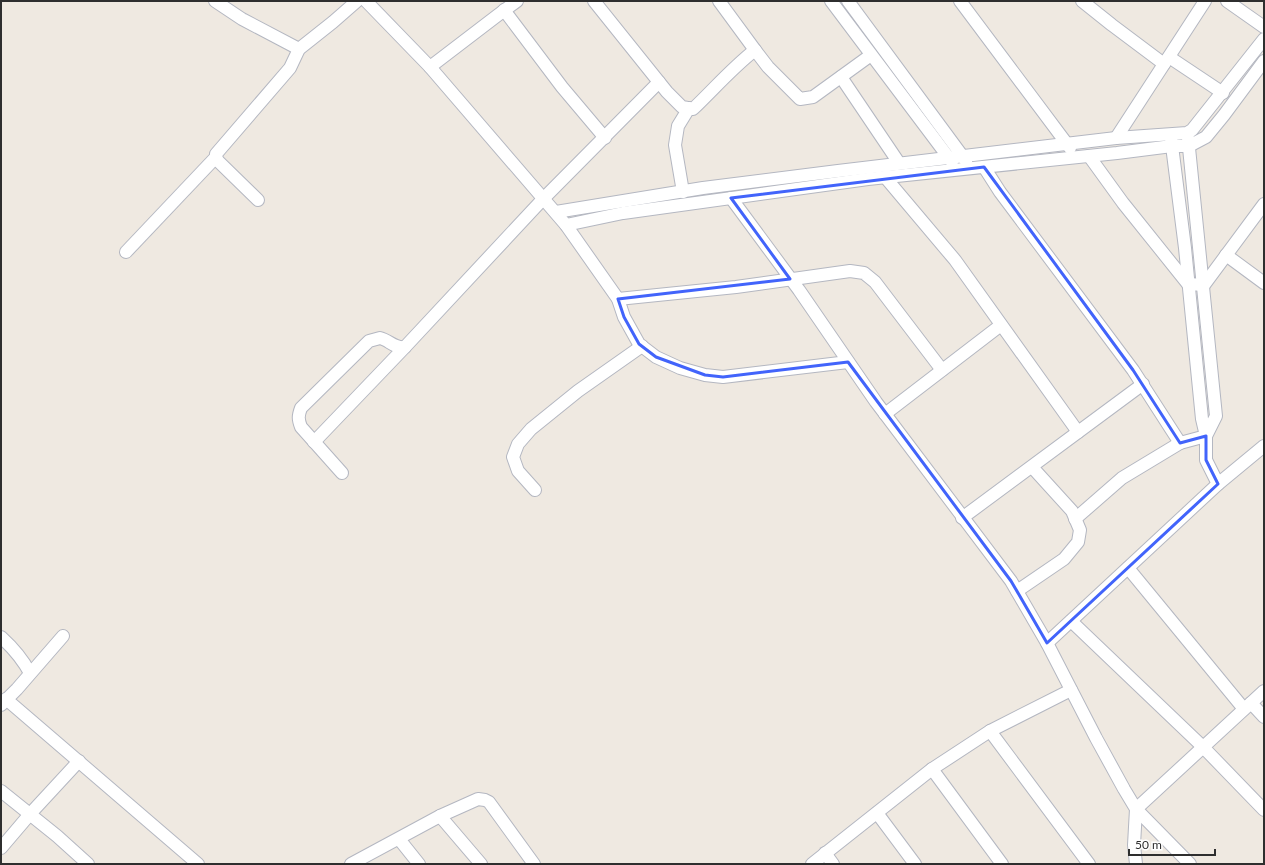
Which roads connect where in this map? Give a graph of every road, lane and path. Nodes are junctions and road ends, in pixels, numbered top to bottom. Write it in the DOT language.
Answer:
graph roads {
  1 [pos="215,1"];
  2 [pos="357,1"];
  3 [pos="366,1"];
  4 [pos="517,1"];
  5 [pos="594,1"];
  6 [pos="719,1"];
  7 [pos="831,1"];
  8 [pos="848,1"];
  9 [pos="960,1"];
  10 [pos="1082,1"];
  11 [pos="1205,1"];
  12 [pos="1227,1"];
  13 [pos="504,10"];
  14 [pos="1264,27"];
  15 [pos="1264,39"];
  16 [pos="299,49"];
  17 [pos="755,50"];
  18 [pos="871,55"];
  19 [pos="1166,61"];
  20 [pos="1264,61"];
  21 [pos="430,67"];
  22 [pos="841,77"];
  23 [pos="659,82"];
  24 [pos="1223,93"];
  25 [pos="689,108"];
  26 [pos="1187,133"];
  27 [pos="605,138"];
  28 [pos="1116,138"];
  29 [pos="1171,140"];
  30 [pos="1067,144"];
  31 [pos="1189,146"];
  32 [pos="962,156"];
  33 [pos="1089,156"];
  34 [pos="216,157"];
  35 [pos="948,157"];
  36 [pos="1076,157"];
  37 [pos="899,163"];
  38 [pos="984,167"];
  39 [pos="971,168"];
  40 [pos="958,170"];
  41 [pos="885,178"];
  42 [pos="683,192"];
  43 [pos="731,198"];
  44 [pos="543,199"];
  45 [pos="258,200"];
  46 [pos="1264,204"];
  47 [pos="556,212"];
  48 [pos="566,225"];
  49 [pos="126,252"];
  50 [pos="1226,255"];
  51 [pos="790,278"];
  52 [pos="1264,283"];
  53 [pos="1188,284"];
  54 [pos="1204,285"];
  55 [pos="618,299"];
  56 [pos="1001,325"];
  57 [pos="642,346"];
  58 [pos="405,347"];
  59 [pos="848,362"];
  60 [pos="942,370"];
  61 [pos="1143,384"];
  62 [pos="885,414"];
  63 [pos="1078,432"];
  64 [pos="1206,436"];
  65 [pos="314,442"];
  66 [pos="1180,443"];
  67 [pos="1262,452"];
  68 [pos="1032,467"];
  69 [pos="342,473"];
  70 [pos="1218,484"];
  71 [pos="535,490"];
  72 [pos="962,518"];
  73 [pos="1075,519"];
  74 [pos="1128,568"];
  75 [pos="1017,591"];
  76 [pos="1071,621"];
  77 [pos="63,636"];
  78 [pos="1,637"];
  79 [pos="1047,643"];
  80 [pos="30,673"];
  81 [pos="1072,690"];
  82 [pos="1264,691"];
  83 [pos="4,702"];
  84 [pos="1248,706"];
  85 [pos="1264,717"];
  86 [pos="990,731"];
  87 [pos="1203,747"];
  88 [pos="79,761"];
  89 [pos="932,769"];
  90 [pos="1,791"];
  91 [pos="1136,809"];
  92 [pos="1264,810"];
  93 [pos="877,813"];
  94 [pos="30,814"];
  95 [pos="440,816"];
  96 [pos="399,839"];
  97 [pos="1,848"];
  98 [pos="825,853"];
  99 [pos="88,864"];
  100 [pos="198,864"];
  101 [pos="351,864"];
  102 [pos="419,864"];
  103 [pos="481,864"];
  104 [pos="534,864"];
  105 [pos="812,864"];
  106 [pos="833,864"];
  107 [pos="915,864"];
  108 [pos="1002,864"];
  109 [pos="1089,864"];
  110 [pos="1136,864"];
  111 [pos="1190,864"];
  1 -- 16 [label="street"];
  2 -- 16 [label="street"];
  3 -- 21 [label="street"];
  4 -- 13 [label="street"];
  5 -- 23 [label="street"];
  6 -- 17 [label="street"];
  7 -- 18 [label="street"];
  8 -- 32 [label="street"];
  9 -- 30 [label="street"];
  10 -- 19 [label="street"];
  11 -- 19 [label="street"];
  12 -- 14 [label="street"];
  13 -- 21 [label="street"];
  13 -- 27 [label="street"];
  15 -- 24 [label="street"];
  16 -- 34 [label="street"];
  17 -- 22 [label="street"];
  17 -- 25 [label="street"];
  18 -- 22 [label="street"];
  18 -- 35 [label="street"];
  19 -- 24 [label="street"];
  19 -- 28 [label="street"];
  20 -- 31 [label="street"];
  21 -- 44 [label="street"];
  22 -- 37 [label="street"];
  23 -- 25 [label="street"];
  23 -- 27 [label="street"];
  24 -- 26 [label="street"];
  25 -- 42 [label="street"];
  26 -- 29 [label="street"];
  26 -- 31 [label="street"];
  27 -- 44 [label="street"];
  28 -- 29 [label="street"];
  28 -- 30 [label="street"];
  29 -- 31 [label="street"];
  29 -- 33 [label="street"];
  29 -- 53 [label="street"];
  30 -- 32 [label="street"];
  30 -- 36 [label="street"];
  31 -- 54 [label="street"];
  32 -- 35 [label="street"];
  32 -- 39 [label="street"];
  33 -- 36 [label="street"];
  33 -- 53 [label="street"];
  34 -- 45 [label="street"];
  34 -- 49 [label="street"];
  35 -- 37 [label="street"];
  35 -- 40 [label="street"];
  36 -- 38 [label="street"];
  37 -- 42 [label="street"];
  38 -- 39 [label="street"];
  38 -- 61 [label="street"];
  39 -- 40 [label="street"];
  40 -- 41 [label="street"];
  41 -- 43 [label="street"];
  41 -- 56 [label="street"];
  42 -- 47 [label="street"];
  43 -- 48 [label="street"];
  43 -- 51 [label="street"];
  44 -- 47 [label="street"];
  44 -- 58 [label="street"];
  46 -- 50 [label="street"];
  47 -- 48 [label="street"];
  48 -- 55 [label="street"];
  50 -- 52 [label="street"];
  50 -- 54 [label="street"];
  51 -- 55 [label="street"];
  51 -- 59 [label="street"];
  51 -- 60 [label="street"];
  53 -- 54 [label="street"];
  53 -- 64 [label="street"];
  54 -- 64 [label="street"];
  55 -- 57 [label="street"];
  56 -- 60 [label="street"];
  56 -- 63 [label="street"];
  57 -- 59 [label="street"];
  57 -- 71 [label="street"];
  58 -- 65 [label="street"];
  58 -- 65 [label="street"];
  59 -- 62 [label="street"];
  60 -- 62 [label="street"];
  61 -- 63 [label="street"];
  61 -- 66 [label="street"];
  62 -- 72 [label="street"];
  63 -- 68 [label="street"];
  64 -- 66 [label="street"];
  64 -- 70 [label="street"];
  65 -- 69 [label="street"];
  66 -- 73 [label="street"];
  67 -- 70 [label="street"];
  68 -- 72 [label="street"];
  68 -- 73 [label="street"];
  70 -- 74 [label="street"];
  72 -- 75 [label="street"];
  73 -- 75 [label="street"];
  74 -- 76 [label="street"];
  74 -- 84 [label="street"];
  75 -- 79 [label="street"];
  76 -- 79 [label="street"];
  76 -- 87 [label="street"];
  77 -- 80 [label="street"];
  78 -- 80 [label="street"];
  79 -- 81 [label="street"];
  80 -- 83 [label="street"];
  81 -- 86 [label="street"];
  81 -- 91 [label="street"];
  82 -- 84 [label="street"];
  83 -- 88 [label="street"];
  84 -- 85 [label="street"];
  84 -- 87 [label="street"];
  86 -- 89 [label="street"];
  86 -- 109 [label="street"];
  87 -- 91 [label="street"];
  87 -- 92 [label="street"];
  88 -- 94 [label="street"];
  88 -- 100 [label="street"];
  89 -- 93 [label="street"];
  89 -- 108 [label="street"];
  90 -- 94 [label="street"];
  91 -- 110 [label="street"];
  91 -- 111 [label="street"];
  93 -- 98 [label="street"];
  93 -- 107 [label="street"];
  94 -- 97 [label="street"];
  94 -- 99 [label="street"];
  95 -- 96 [label="street"];
  95 -- 103 [label="street"];
  95 -- 104 [label="street"];
  96 -- 101 [label="street"];
  96 -- 102 [label="street"];
  98 -- 105 [label="street"];
  98 -- 106 [label="street"];
}
